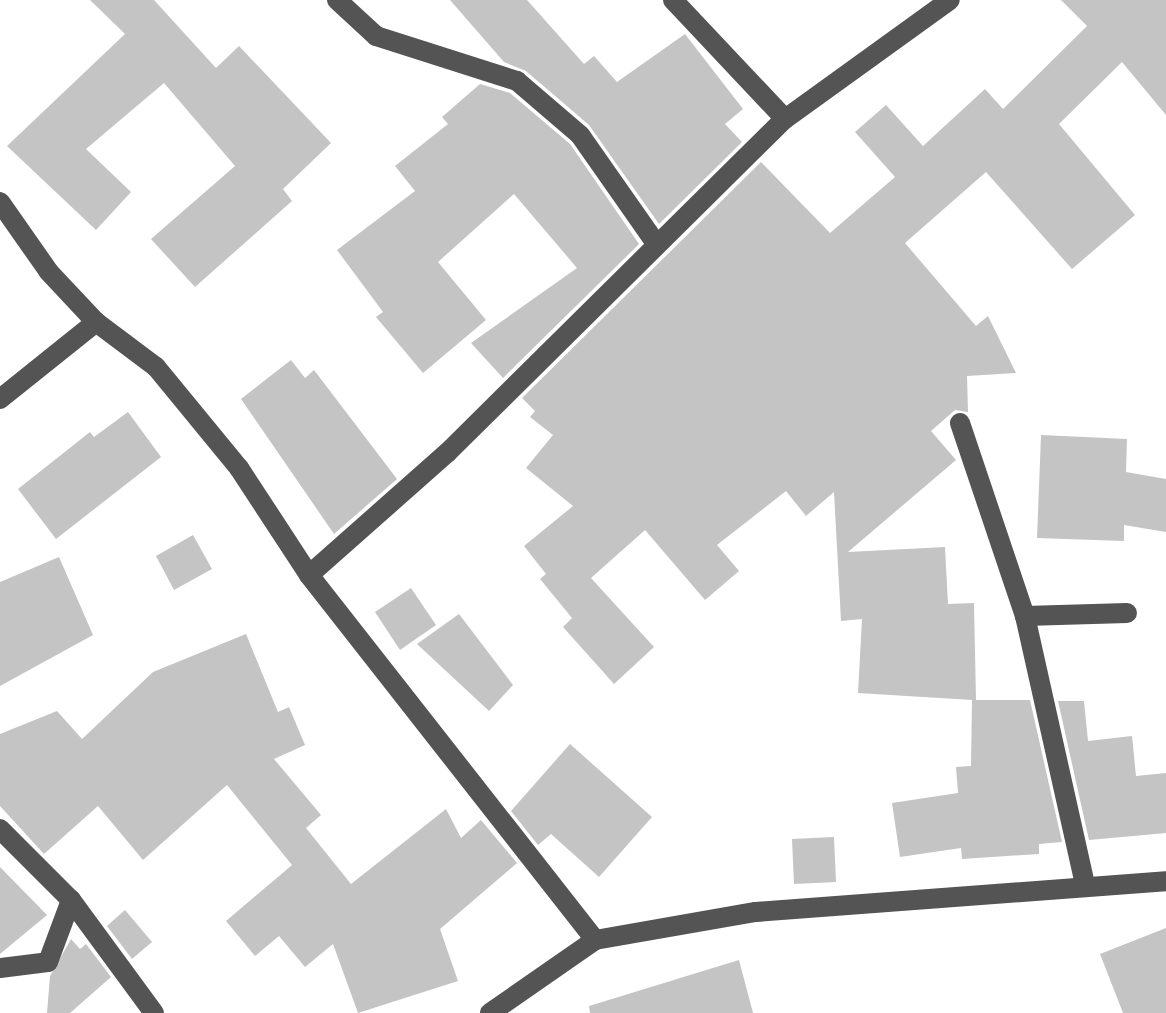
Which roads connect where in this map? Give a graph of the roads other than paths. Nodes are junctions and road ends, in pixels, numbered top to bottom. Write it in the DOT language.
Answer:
graph roads {
  1 [pos="337,0"];
  2 [pos="673,0"];
  3 [pos="950,0"];
  4 [pos="785,119"];
  5 [pos="0,202"];
  6 [pos="655,242"];
  7 [pos="96,322"];
  8 [pos="0,399"];
  9 [pos="960,423"];
  10 [pos="309,575"];
  11 [pos="1127,612"];
  12 [pos="1025,616"];
  13 [pos="0,828"];
  14 [pos="1166,880"];
  15 [pos="1085,884"];
  16 [pos="71,900"];
  17 [pos="595,940"];
  18 [pos="0,968"];
  19 [pos="154,1013"];
  20 [pos="490,1013"];
  1 -- 6 [label="street"];
  2 -- 4 [label="street"];
  3 -- 4 [label="street"];
  4 -- 6 [label="street"];
  5 -- 7 [label="street"];
  6 -- 10 [label="street"];
  7 -- 8 [label="street"];
  7 -- 10 [label="street"];
  9 -- 12 [label="street"];
  10 -- 17 [label="street"];
  11 -- 12 [label="street"];
  12 -- 15 [label="street"];
  13 -- 16 [label="street"];
  14 -- 15 [label="street"];
  15 -- 17 [label="street"];
  16 -- 18 [label="street"];
  16 -- 19 [label="street"];
  17 -- 20 [label="street"];
}
